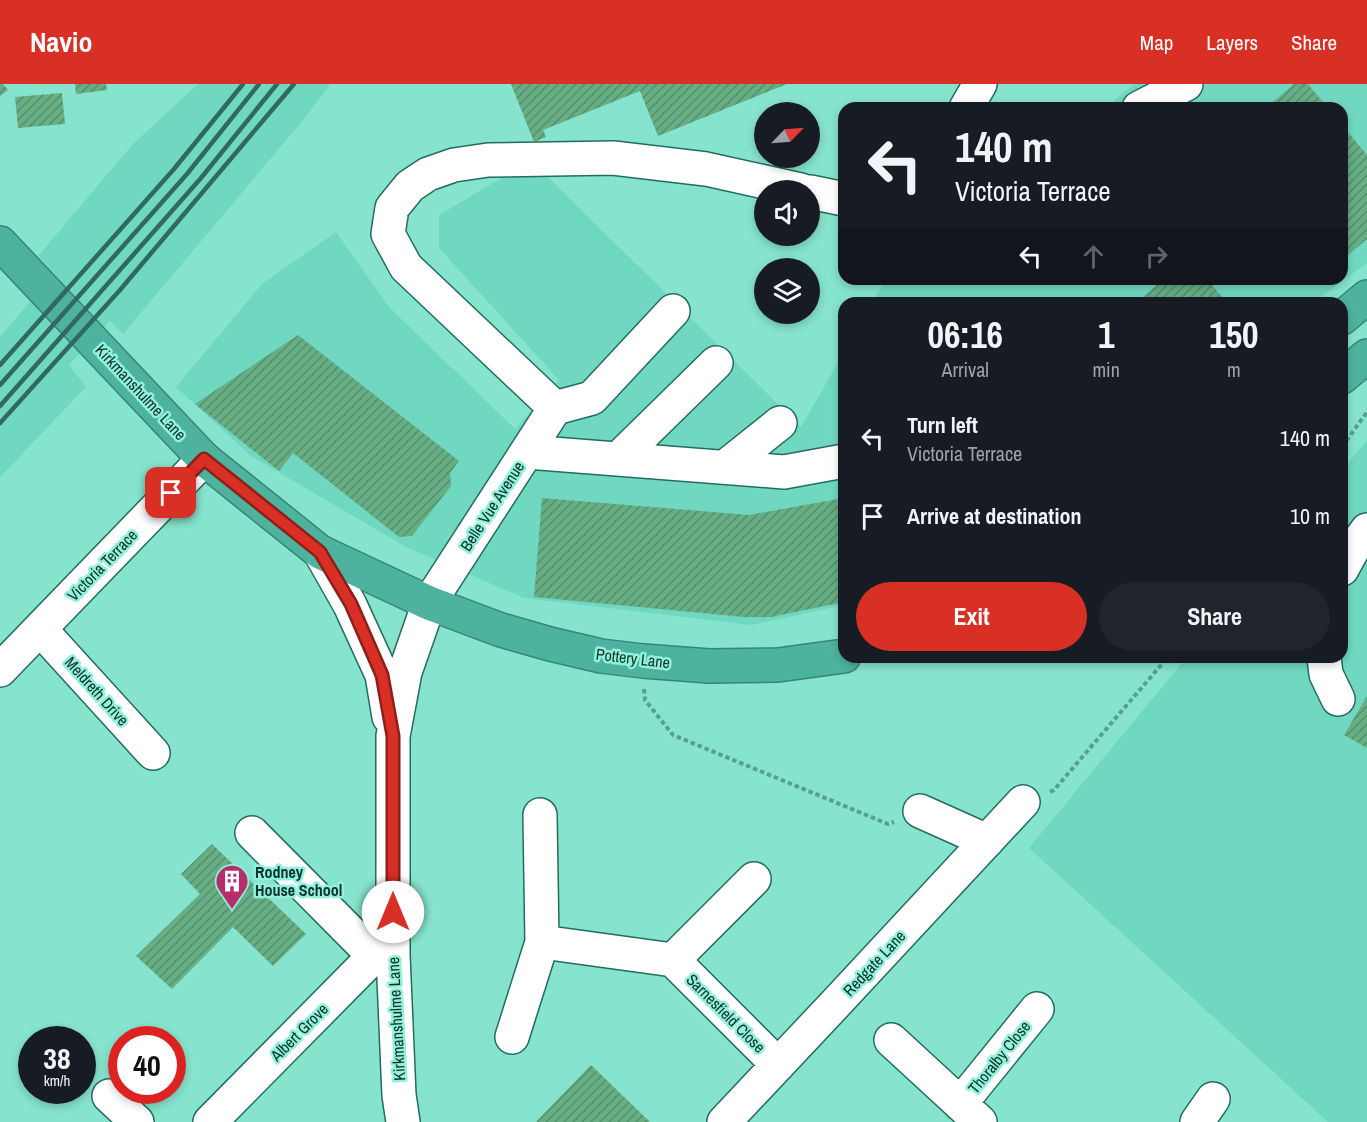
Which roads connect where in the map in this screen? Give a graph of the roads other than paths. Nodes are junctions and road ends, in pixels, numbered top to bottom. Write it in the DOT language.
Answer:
graph roads {
  1 [pos="980,84"];
  2 [pos="1186,84"];
  3 [pos="970,102"];
  4 [pos="1151,102"];
  5 [pos="756,180"];
  6 [pos="820,194"];
  7 [pos="838,199"];
  8 [pos="0,243"];
  9 [pos="1367,297"];
  10 [pos="673,310"];
  11 [pos="1348,313"];
  12 [pos="1367,356"];
  13 [pos="716,363"];
  14 [pos="1348,372"];
  15 [pos="555,408"];
  16 [pos="780,423"];
  17 [pos="527,452"];
  18 [pos="204,459"];
  19 [pos="618,459"];
  20 [pos="838,462"];
  21 [pos="725,467"];
  22 [pos="1367,530"];
  23 [pos="320,552"];
  24 [pos="1348,558"];
  25 [pos="429,603"];
  26 [pos="40,629"];
  27 [pos="838,657"];
  28 [pos="1325,663"];
  29 [pos="0,670"];
  30 [pos="1338,699"];
  31 [pos="393,736"];
  32 [pos="153,753"];
  33 [pos="1023,802"];
  34 [pos="920,811"];
  35 [pos="540,815"];
  36 [pos="252,833"];
  37 [pos="987,841"];
  38 [pos="754,879"];
  39 [pos="542,942"];
  40 [pos="383,956"];
  41 [pos="674,960"];
  42 [pos="1037,1010"];
  43 [pos="512,1037"];
  44 [pos="891,1040"];
  45 [pos="778,1065"];
  46 [pos="118,1104"];
  47 [pos="970,1113"];
  48 [pos="137,1122"];
  49 [pos="210,1122"];
  50 [pos="403,1122"];
  51 [pos="724,1122"];
  1 -- 3 [label="street"];
  2 -- 4 [label="street"];
  5 -- 15 [label="street"];
  6 -- 7 [label="street"];
  8 -- 18 [label="highway, Kirkmanshulme Lane"];
  9 -- 11 [label="highway"];
  10 -- 15 [label="street"];
  12 -- 14 [label="highway"];
  13 -- 19 [label="street"];
  15 -- 17 [label="street, Belle Vue Avenue"];
  16 -- 21 [label="street"];
  17 -- 19 [label="street"];
  17 -- 25 [label="street, Belle Vue Avenue"];
  18 -- 23 [label="highway, Kirkmanshulme Lane"];
  18 -- 26 [label="street, Victoria Terrace"];
  19 -- 21 [label="street"];
  20 -- 21 [label="street"];
  22 -- 24 [label="street"];
  23 -- 25 [label="highway, Kirkmanshulme Lane"];
  23 -- 31 [label="street, Kirkmanshulme Lane"];
  25 -- 27 [label="highway, Pottery Lane"];
  25 -- 31 [label="street, Kirkmanshulme Lane"];
  26 -- 29 [label="street, Victoria Terrace"];
  26 -- 32 [label="street, Meldreth Drive"];
  28 -- 30 [label="street"];
  31 -- 40 [label="street, Kirkmanshulme Lane"];
  33 -- 37 [label="street, Redgate Lane"];
  34 -- 37 [label="street"];
  35 -- 39 [label="street"];
  36 -- 40 [label="street"];
  37 -- 45 [label="street, Redgate Lane"];
  38 -- 41 [label="street, Sarnesfield Close"];
  39 -- 41 [label="street, Sarnesfield Close"];
  39 -- 43 [label="street"];
  40 -- 49 [label="street, Albert Grove"];
  40 -- 50 [label="street, Kirkmanshulme Lane"];
  41 -- 45 [label="street, Sarnesfield Close"];
  42 -- 47 [label="street, Thoralby Close"];
  44 -- 47 [label="street, Thoralby Close"];
  45 -- 51 [label="street, Redgate Lane"];
  46 -- 48 [label="street"];
}
